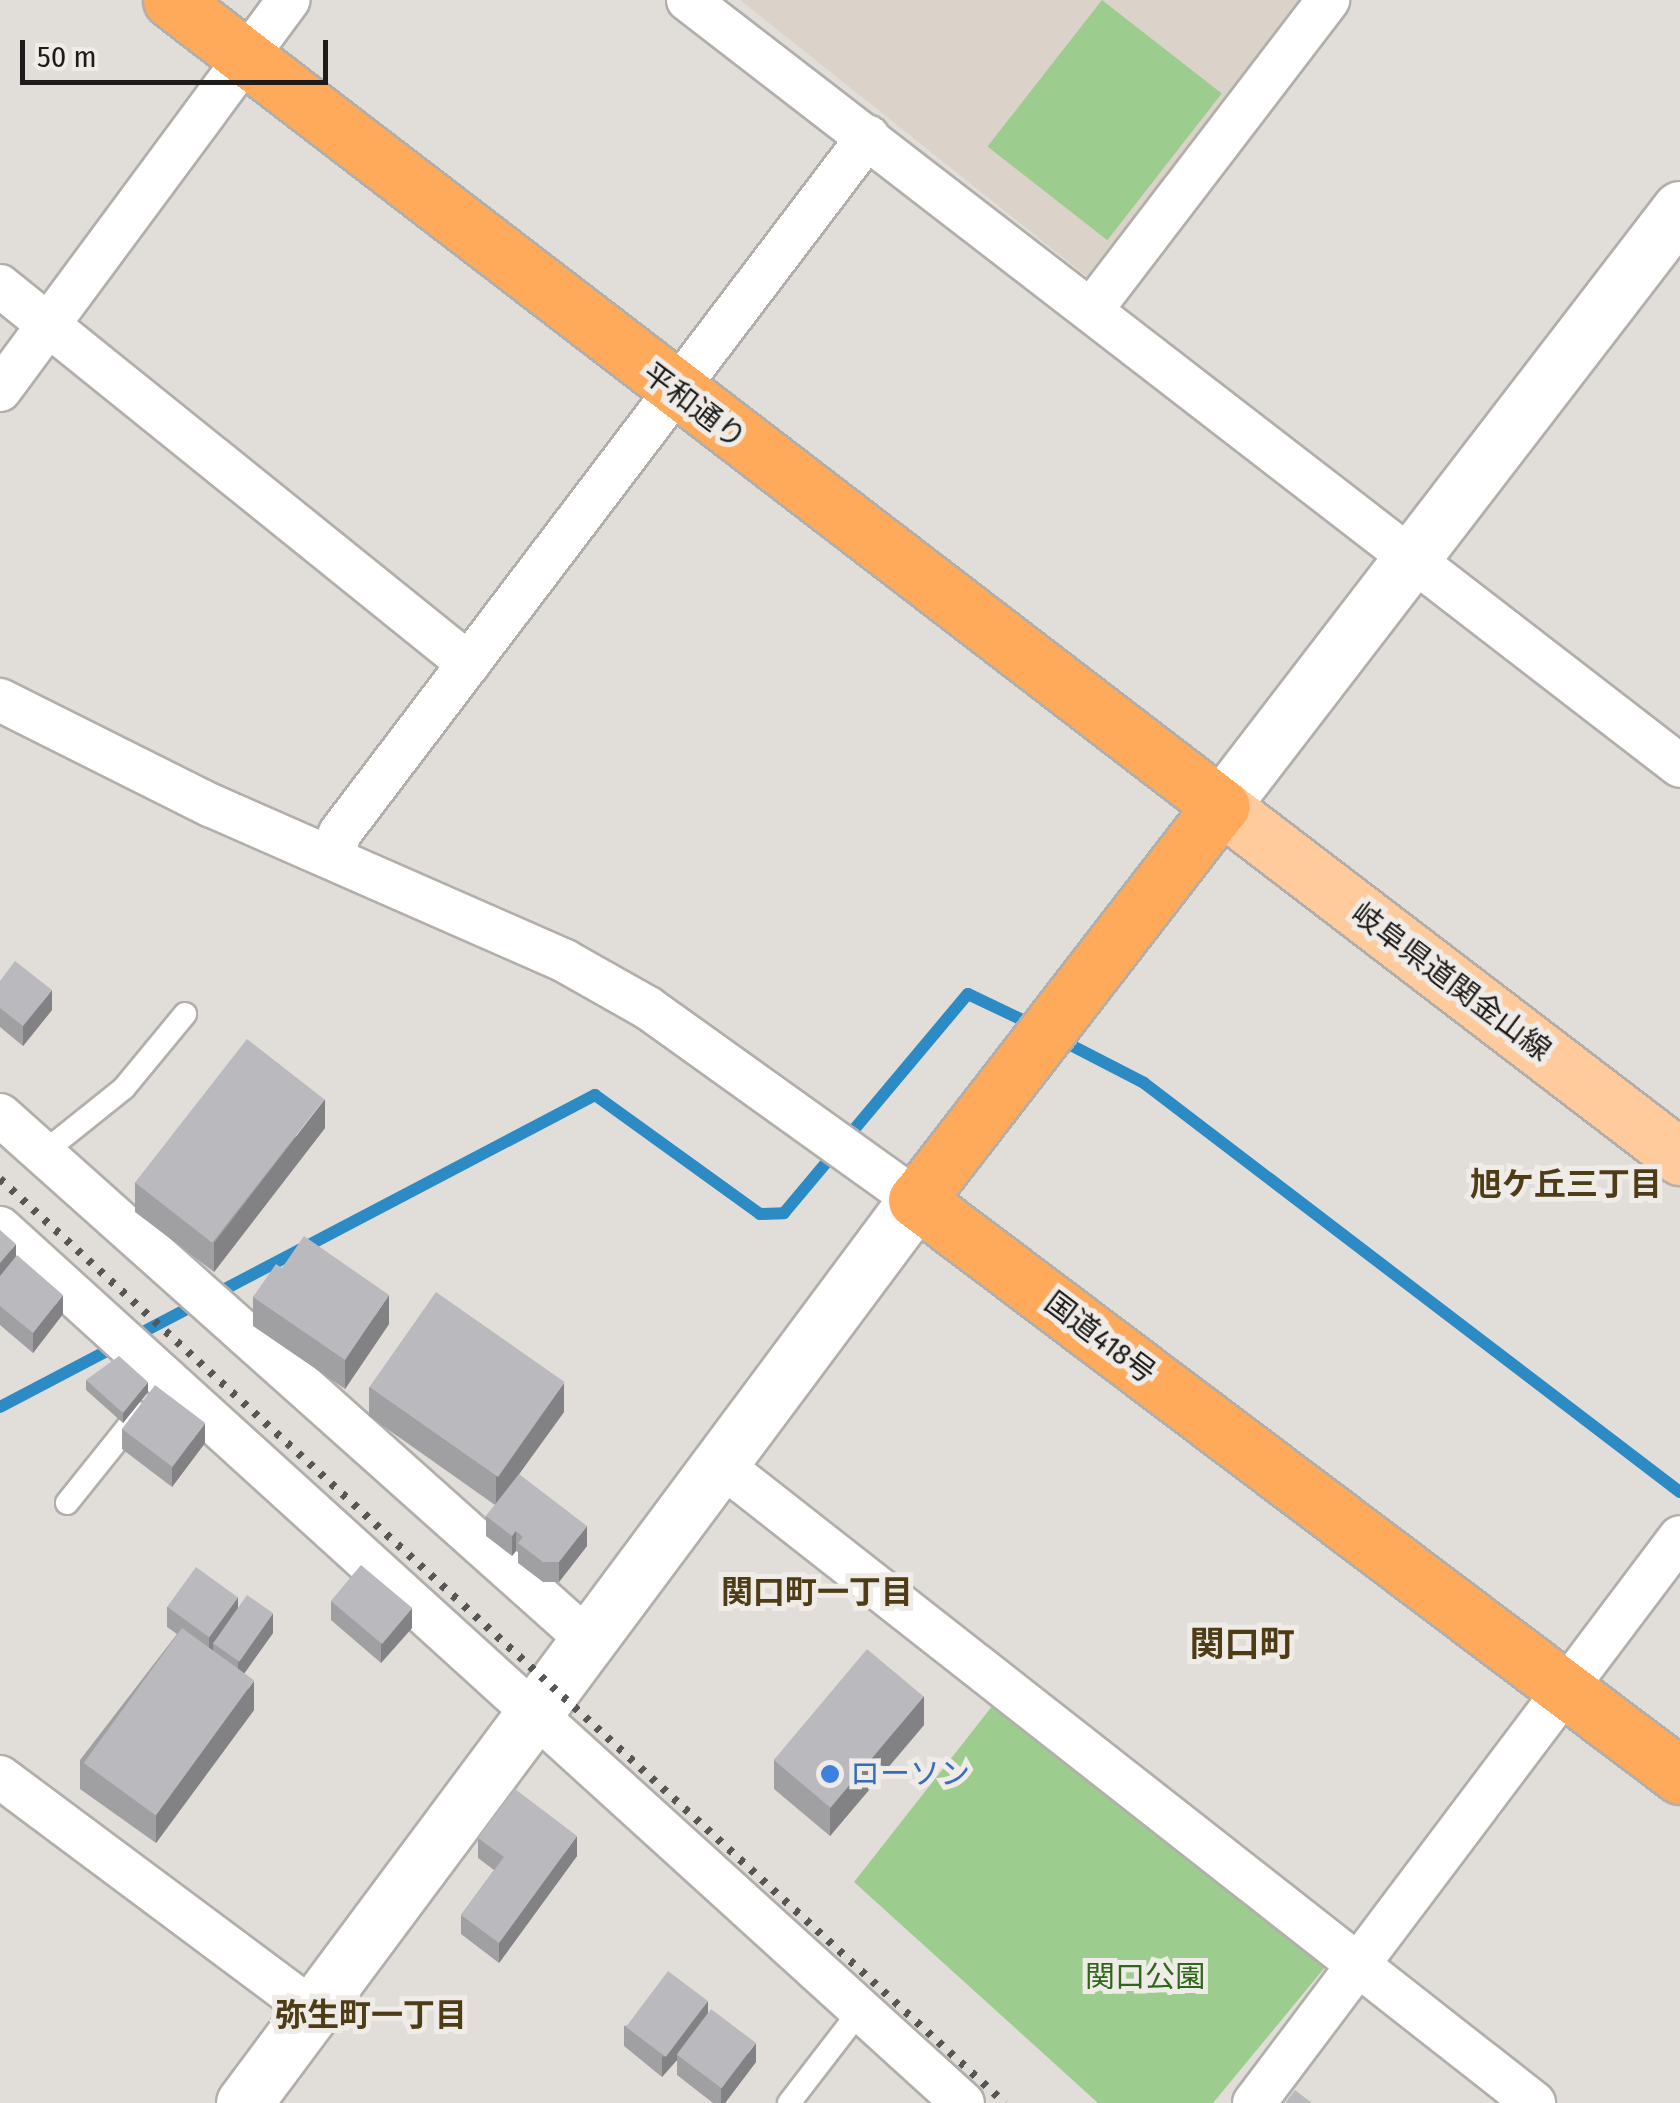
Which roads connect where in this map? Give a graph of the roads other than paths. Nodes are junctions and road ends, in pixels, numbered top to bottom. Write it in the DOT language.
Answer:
graph roads {
  1 [pos="171,0"];
  2 [pos="289,0"];
  3 [pos="688,0"];
  4 [pos="1328,0"];
  5 [pos="244,59"];
  6 [pos="868,138"];
  7 [pos="1680,209"];
  8 [pos="0,286"];
  9 [pos="1092,309"];
  10 [pos="47,325"];
  11 [pos="0,390"];
  12 [pos="676,392"];
  13 [pos="1410,552"];
  14 [pos="469,664"];
  15 [pos="0,700"];
  16 [pos="1680,766"];
  17 [pos="1221,806"];
  18 [pos="332,858"];
  19 [pos="185,1014"];
  20 [pos="0,1116"];
  21 [pos="43,1153"];
  22 [pos="1680,1158"];
  23 [pos="916,1200"];
  24 [pos="0,1228"];
  25 [pos="151,1367"];
  26 [pos="720,1464"];
  27 [pos="67,1503"];
  28 [pos="1680,1537"];
  29 [pos="588,1640"];
  30 [pos="1565,1689"];
  31 [pos="533,1717"];
  32 [pos="1680,1776"];
  33 [pos="0,1778"];
  34 [pos="1357,1961"];
  35 [pos="313,2010"];
  36 [pos="859,2012"];
  37 [pos="244,2103"];
  38 [pos="790,2103"];
  39 [pos="963,2103"];
  40 [pos="1254,2103"];
  41 [pos="1534,2103"];
  1 -- 5 [label="highway, 平和通り"];
  2 -- 5 [label="street"];
  3 -- 6 [label="street"];
  4 -- 9 [label="street"];
  5 -- 10 [label="street"];
  5 -- 12 [label="highway, 平和通り"];
  6 -- 9 [label="street"];
  6 -- 12 [label="street"];
  7 -- 13 [label="street"];
  8 -- 10 [label="street"];
  9 -- 13 [label="street"];
  10 -- 11 [label="street"];
  10 -- 14 [label="street"];
  12 -- 14 [label="street"];
  12 -- 17 [label="highway, 平和通り"];
  13 -- 16 [label="street"];
  13 -- 17 [label="street"];
  14 -- 18 [label="street"];
  15 -- 18 [label="street"];
  17 -- 22 [label="main road, 岐阜県道関金山線"];
  17 -- 23 [label="highway"];
  18 -- 23 [label="street"];
  19 -- 21 [label="lane"];
  20 -- 21 [label="street"];
  21 -- 29 [label="street"];
  23 -- 26 [label="street"];
  23 -- 30 [label="highway, 国道418号"];
  24 -- 25 [label="street"];
  25 -- 27 [label="lane"];
  25 -- 31 [label="street"];
  26 -- 29 [label="street"];
  26 -- 34 [label="street"];
  28 -- 30 [label="street"];
  29 -- 31 [label="street"];
  30 -- 32 [label="highway, 国道418号"];
  30 -- 34 [label="street"];
  31 -- 35 [label="street"];
  31 -- 36 [label="street"];
  33 -- 35 [label="street"];
  34 -- 40 [label="street"];
  34 -- 41 [label="street"];
  35 -- 37 [label="street"];
  36 -- 38 [label="lane"];
  36 -- 39 [label="street"];
}
